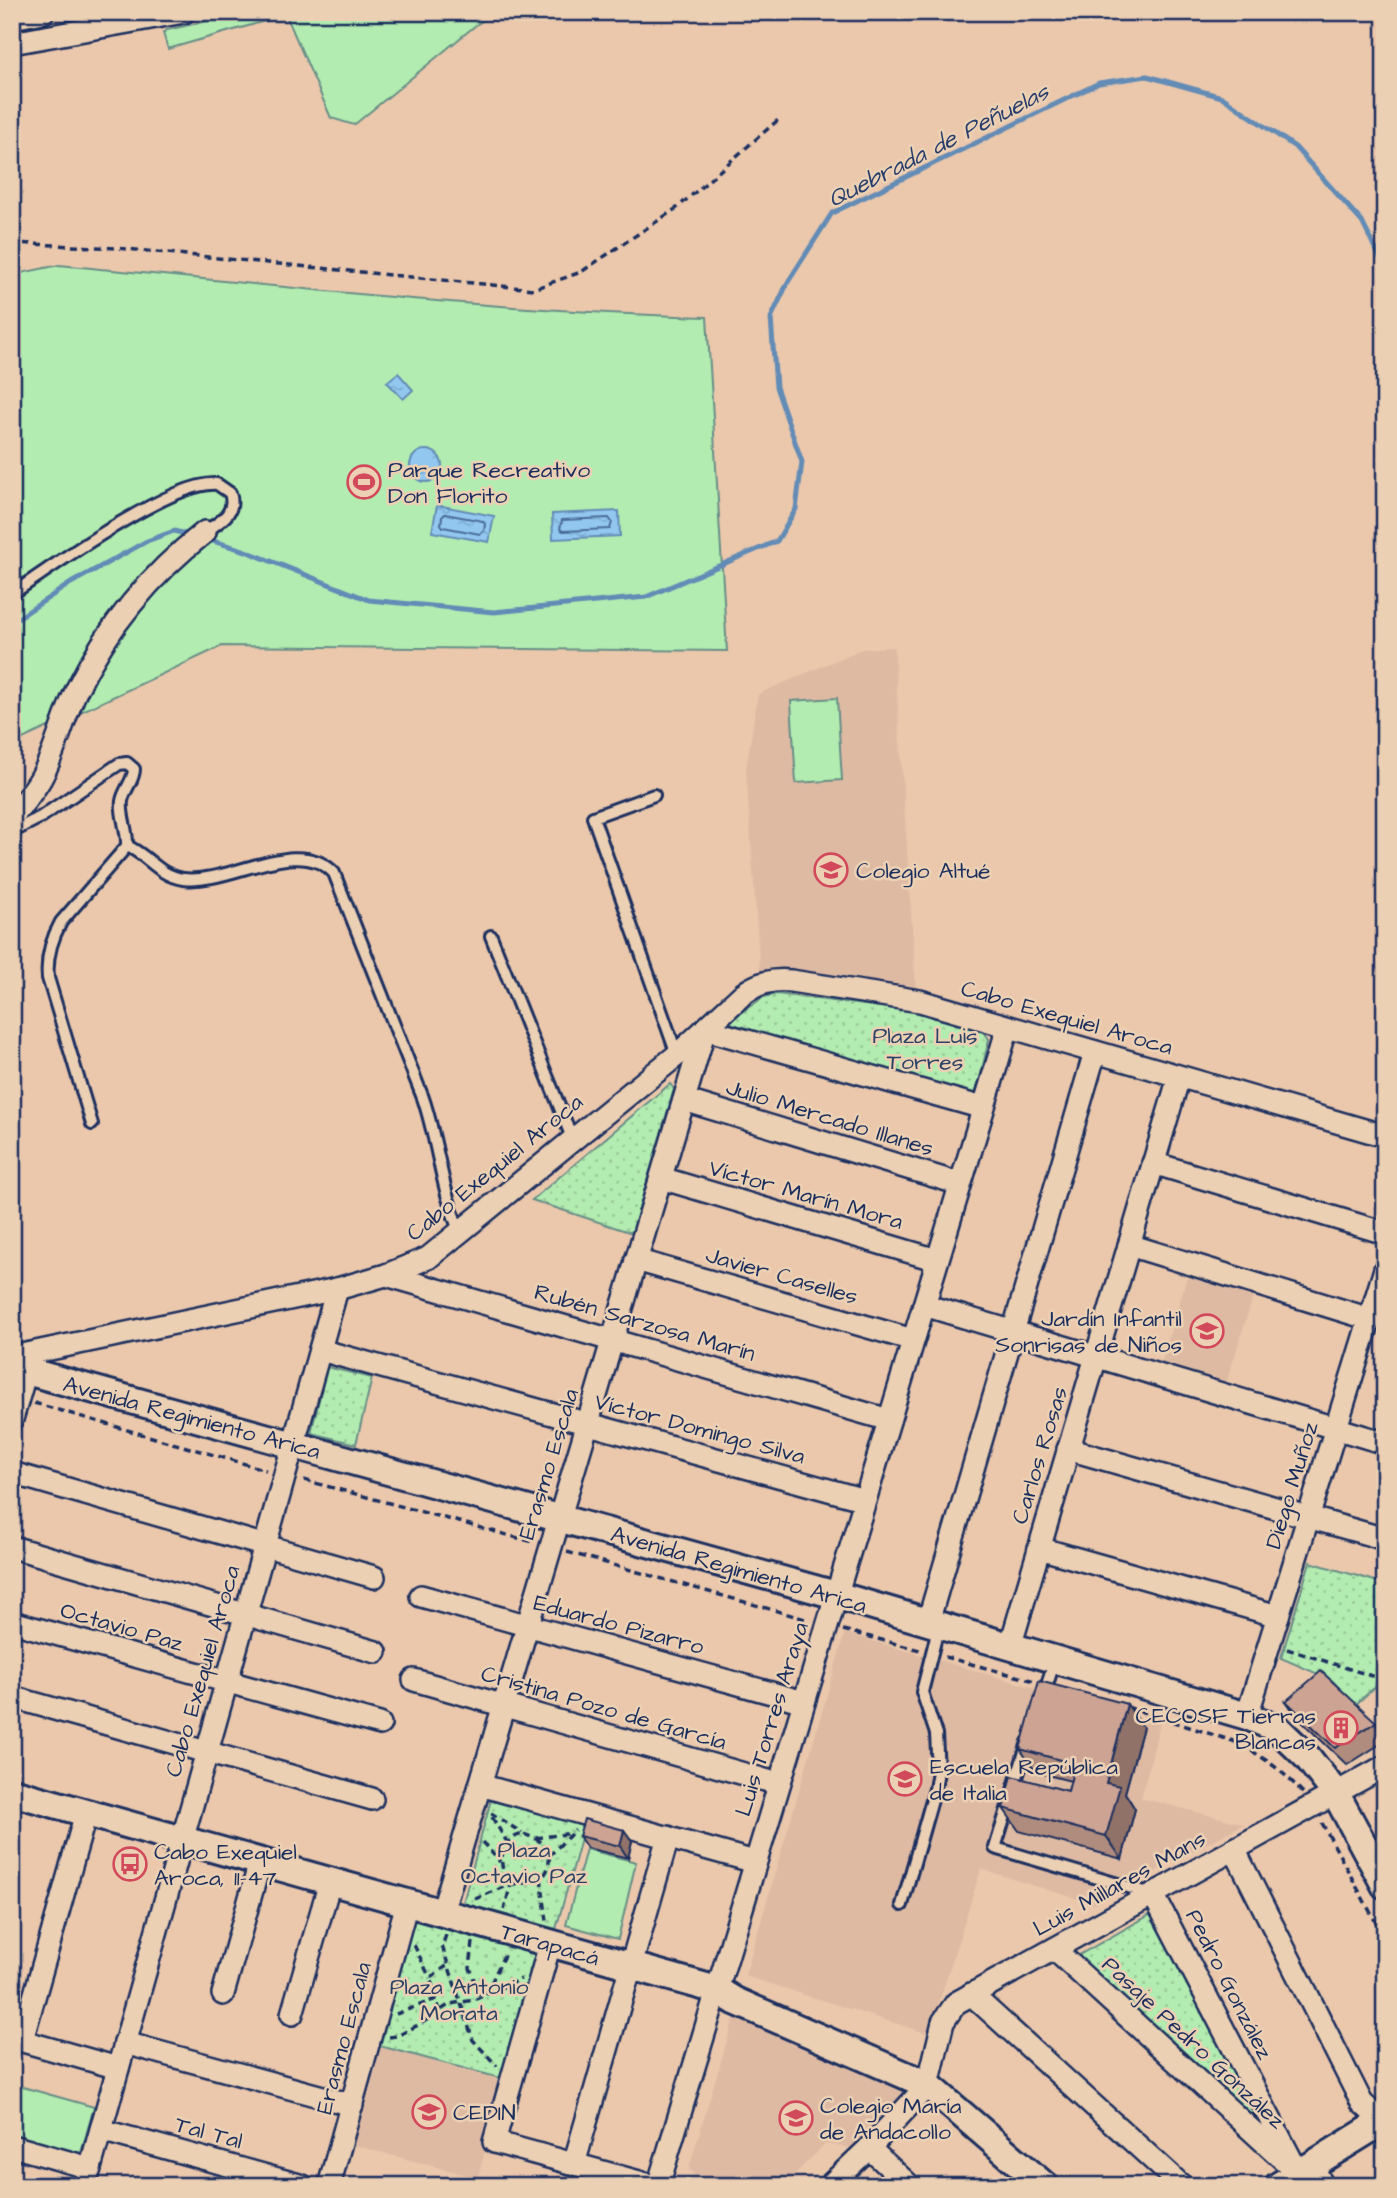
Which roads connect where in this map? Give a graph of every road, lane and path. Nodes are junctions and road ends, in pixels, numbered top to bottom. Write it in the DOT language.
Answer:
graph roads {
  1 [pos="43,12"];
  2 [pos="184,12"];
  3 [pos="12,18"];
  4 [pos="12,43"];
  5 [pos="778,120"];
  6 [pos="12,243"];
  7 [pos="199,537"];
  8 [pos="12,594"];
  9 [pos="654,795"];
  10 [pos="12,817"];
  11 [pos="12,832"];
  12 [pos="127,846"];
  13 [pos="491,936"];
  14 [pos="1008,1027"];
  15 [pos="705,1029"];
  16 [pos="1095,1052"];
  17 [pos="677,1055"];
  18 [pos="1179,1077"];
  19 [pos="684,1100"];
  20 [pos="983,1108"];
  21 [pos="92,1124"];
  22 [pos="1385,1136"];
  23 [pos="572,1138"];
  24 [pos="1153,1163"];
  25 [pos="661,1178"];
  26 [pos="960,1184"];
  27 [pos="461,1232"];
  28 [pos="1385,1233"];
  29 [pos="1129,1245"];
  30 [pos="636,1260"];
  31 [pos="937,1260"];
  32 [pos="1385,1269"];
  33 [pos="386,1275"];
  34 [pos="337,1289"];
  35 [pos="924,1306"];
  36 [pos="1374,1326"];
  37 [pos="1013,1332"];
  38 [pos="613,1340"];
  39 [pos="913,1340"];
  40 [pos="320,1350"];
  41 [pos="1096,1357"];
  42 [pos="17,1365"];
  43 [pos="15,1408"];
  44 [pos="889,1420"];
  45 [pos="587,1424"];
  46 [pos="1336,1428"];
  47 [pos="1385,1443"];
  48 [pos="293,1445"];
  49 [pos="1068,1450"];
  50 [pos="12,1473"];
  51 [pos="284,1475"];
  52 [pos="864,1500"];
  53 [pos="1308,1517"];
  54 [pos="559,1519"];
  55 [pos="1385,1539"];
  56 [pos="265,1545"];
  57 [pos="12,1547"];
  58 [pos="551,1547"];
  59 [pos="1039,1548"];
  60 [pos="374,1577"];
  61 [pos="836,1595"];
  62 [pos="421,1596"];
  63 [pos="246,1614"];
  64 [pos="1278,1616"];
  65 [pos="12,1622"];
  66 [pos="933,1624"];
  67 [pos="528,1625"];
  68 [pos="827,1625"];
  69 [pos="1269,1643"];
  70 [pos="1010,1647"];
  71 [pos="376,1652"];
  72 [pos="931,1653"];
  73 [pos="1051,1672"];
  74 [pos="1385,1676"];
  75 [pos="414,1681"];
  76 [pos="226,1682"];
  77 [pos="12,1697"];
  78 [pos="804,1702"];
  79 [pos="503,1706"];
  80 [pos="1125,1707"];
  81 [pos="1039,1709"];
  82 [pos="1247,1716"];
  83 [pos="380,1724"];
  84 [pos="1031,1734"];
  85 [pos="207,1752"];
  86 [pos="1385,1766"];
  87 [pos="480,1784"];
  88 [pos="779,1784"];
  89 [pos="12,1792"];
  90 [pos="1336,1794"];
  91 [pos="372,1799"];
  92 [pos="1313,1806"];
  93 [pos="86,1813"];
  94 [pos="491,1814"];
  95 [pos="577,1823"];
  96 [pos="468,1825"];
  97 [pos="524,1834"];
  98 [pos="668,1837"];
  99 [pos="536,1838"];
  100 [pos="182,1840"];
  101 [pos="507,1842"];
  102 [pos="1234,1849"];
  103 [pos="550,1856"];
  104 [pos="260,1862"];
  105 [pos="755,1862"];
  106 [pos="501,1864"];
  107 [pos="541,1878"];
  108 [pos="330,1882"];
  109 [pos="1385,1885"];
  110 [pos="1153,1894"];
  111 [pos="407,1903"];
  112 [pos="902,1905"];
  113 [pos="457,1917"];
  114 [pos="514,1933"];
  115 [pos="1385,1939"];
  116 [pos="414,1944"];
  117 [pos="550,1944"];
  118 [pos="1054,1948"];
  119 [pos="448,1965"];
  120 [pos="631,1966"];
  121 [pos="542,1970"];
  122 [pos="430,1978"];
  123 [pos="717,1990"];
  124 [pos="223,1994"];
  125 [pos="486,1994"];
  126 [pos="971,1994"];
  127 [pos="480,1997"];
  128 [pos="436,1998"];
  129 [pos="460,2002"];
  130 [pos="440,2011"];
  131 [pos="292,2014"];
  132 [pos="377,2015"];
  133 [pos="371,2037"];
  134 [pos="17,2039"];
  135 [pos="125,2043"];
  136 [pos="118,2068"];
  137 [pos="513,2073"];
  138 [pos="928,2085"];
  139 [pos="352,2105"];
  140 [pos="1384,2121"];
  141 [pos="101,2130"];
  142 [pos="12,2146"];
  143 [pos="869,2148"];
  144 [pos="575,2164"];
  145 [pos="87,2177"];
  146 [pos="1302,2177"];
  147 [pos="303,2186"];
  148 [pos="329,2186"];
  149 [pos="656,2186"];
  150 [pos="829,2186"];
  151 [pos="910,2186"];
  152 [pos="1045,2186"];
  153 [pos="1182,2186"];
  1 -- 3 [label="street"];
  2 -- 4 [label="street"];
  5 -- 6 [label="path"];
  7 -- 8 [label="lane"];
  7 -- 10 [label="street"];
  9 -- 17 [label="lane"];
  11 -- 12 [label="lane"];
  12 -- 21 [label="lane"];
  12 -- 27 [label="lane"];
  13 -- 23 [label="lane"];
  14 -- 15 [label="street, Cabo Exequiel Aroca"];
  14 -- 16 [label="street, Cabo Exequiel Aroca"];
  14 -- 20 [label="street, Luis Torres Araya"];
  15 -- 17 [label="street, Cabo Exequiel Aroca"];
  15 -- 19 [label="street, Erasmo Escala"];
  15 -- 20 [label="street"];
  16 -- 18 [label="street, Cabo Exequiel Aroca"];
  16 -- 37 [label="street"];
  17 -- 23 [label="street, Cabo Exequiel Aroca"];
  18 -- 22 [label="street, Cabo Exequiel Aroca"];
  18 -- 24 [label="street, Carlos Rosas"];
  19 -- 25 [label="street, Erasmo Escala"];
  19 -- 26 [label="street, Julio Mercado Illanes"];
  20 -- 26 [label="street, Luis Torres Araya"];
  23 -- 27 [label="street, Cabo Exequiel Aroca"];
  24 -- 28 [label="street"];
  24 -- 29 [label="street, Carlos Rosas"];
  25 -- 30 [label="street, Erasmo Escala"];
  25 -- 31 [label="street, Víctor Marín Mora"];
  26 -- 31 [label="street, Luis Torres Araya"];
  27 -- 33 [label="street, Cabo Exequiel Aroca"];
  29 -- 36 [label="street"];
  29 -- 41 [label="street, Carlos Rosas"];
  30 -- 38 [label="street, Erasmo Escala"];
  30 -- 39 [label="street, Javier Caselles"];
  31 -- 35 [label="street, Luis Torres Araya"];
  32 -- 36 [label="street, Diego Muñoz"];
  33 -- 34 [label="street, Cabo Exequiel Aroca"];
  33 -- 38 [label="street, Rubén Sarzosa Marín"];
  34 -- 40 [label="street, Cabo Exequiel Aroca"];
  34 -- 42 [label="street"];
  35 -- 37 [label="street"];
  35 -- 39 [label="street, Luis Torres Araya"];
  36 -- 46 [label="street, Diego Muñoz"];
  37 -- 41 [label="street"];
  37 -- 66 [label="street"];
  38 -- 44 [label="street, Rubén Sarzosa Marín"];
  38 -- 45 [label="street, Erasmo Escala"];
  39 -- 44 [label="street, Luis Torres Araya"];
  40 -- 45 [label="street, Víctor Domingo Silva"];
  40 -- 48 [label="street, Cabo Exequiel Aroca"];
  41 -- 46 [label="street"];
  41 -- 49 [label="street, Carlos Rosas"];
  42 -- 43 [label="street"];
  42 -- 48 [label="street, Avenida Regimiento Arica"];
  43 -- 51 [label="path"];
  44 -- 52 [label="street, Luis Torres Araya"];
  45 -- 52 [label="street, Víctor Domingo Silva"];
  45 -- 54 [label="street, Erasmo Escala"];
  46 -- 47 [label="street"];
  46 -- 53 [label="street, Diego Muñoz"];
  48 -- 51 [label="street, Cabo Exequiel Aroca"];
  48 -- 54 [label="street, Avenida Regimiento Arica"];
  49 -- 53 [label="street"];
  49 -- 59 [label="street, Carlos Rosas"];
  50 -- 56 [label="street"];
  51 -- 56 [label="street, Cabo Exequiel Aroca"];
  51 -- 58 [label="path"];
  52 -- 61 [label="street, Luis Torres Araya"];
  53 -- 55 [label="street"];
  53 -- 64 [label="street, Diego Muñoz"];
  54 -- 58 [label="street, Erasmo Escala"];
  54 -- 61 [label="street, Avenida Regimiento Arica"];
  56 -- 60 [label="street"];
  56 -- 63 [label="street, Cabo Exequiel Aroca"];
  57 -- 63 [label="street"];
  58 -- 67 [label="street, Erasmo Escala"];
  58 -- 68 [label="path"];
  59 -- 64 [label="street"];
  59 -- 70 [label="street, Carlos Rosas"];
  61 -- 66 [label="street, Avenida Regimiento Arica"];
  61 -- 68 [label="street, Luis Torres Araya"];
  62 -- 67 [label="street, Eduardo Pizarro"];
  63 -- 71 [label="street"];
  63 -- 76 [label="street, Cabo Exequiel Aroca"];
  64 -- 69 [label="street, Diego Muñoz"];
  65 -- 76 [label="street, Octavio Paz"];
  66 -- 70 [label="street, Avenida Regimiento Arica"];
  66 -- 72 [label="lane"];
  67 -- 78 [label="street, Eduardo Pizarro"];
  67 -- 79 [label="street, Erasmo Escala"];
  68 -- 72 [label="path"];
  68 -- 78 [label="street, Luis Torres Araya"];
  69 -- 74 [label="path"];
  69 -- 82 [label="street, Diego Muñoz"];
  70 -- 73 [label="street, Avenida Regimiento Arica"];
  72 -- 73 [label="path"];
  72 -- 112 [label="lane"];
  73 -- 81 [label="lane"];
  73 -- 82 [label="street, Avenida Regimiento Arica"];
  75 -- 79 [label="street, Cristina Pozo de García"];
  76 -- 83 [label="street, Octavio Paz"];
  76 -- 85 [label="street, Cabo Exequiel Aroca"];
  77 -- 85 [label="street"];
  78 -- 88 [label="street, Luis Torres Araya"];
  79 -- 87 [label="street, Erasmo Escala"];
  79 -- 88 [label="street, Cristina Pozo de García"];
  80 -- 92 [label="path"];
  82 -- 90 [label="street, Avenida Regimiento Arica"];
  84 -- 110 [label="lane"];
  85 -- 91 [label="street"];
  85 -- 100 [label="street, Cabo Exequiel Aroca"];
  86 -- 90 [label="street, Luis Millares Mans"];
  87 -- 94 [label="path"];
  87 -- 95 [label="street"];
  87 -- 96 [label="street, Erasmo Escala"];
  88 -- 105 [label="street, Luis Torres Araya"];
  89 -- 93 [label="street, Tarapacá"];
  90 -- 92 [label="street, Luis Millares Mans"];
  90 -- 109 [label="street, Avenida Regimiento Arica"];
  92 -- 102 [label="street, Luis Millares Mans"];
  92 -- 115 [label="path"];
  93 -- 100 [label="street, Tarapacá"];
  93 -- 134 [label="street"];
  94 -- 97 [label="path"];
  94 -- 101 [label="path"];
  95 -- 98 [label="street"];
  95 -- 99 [label="path"];
  95 -- 103 [label="path"];
  96 -- 106 [label="path"];
  96 -- 113 [label="street, Erasmo Escala"];
  97 -- 99 [label="path"];
  97 -- 101 [label="path"];
  98 -- 105 [label="street"];
  98 -- 120 [label="street"];
  99 -- 103 [label="path"];
  100 -- 104 [label="street, Tarapacá"];
  100 -- 135 [label="street, Cabo Exequiel Aroca"];
  101 -- 106 [label="path"];
  102 -- 110 [label="street, Luis Millares Mans"];
  102 -- 140 [label="street"];
  103 -- 107 [label="path"];
  104 -- 108 [label="street, Tarapacá"];
  104 -- 124 [label="street"];
  105 -- 123 [label="street, Luis Torres Araya"];
  106 -- 107 [label="path"];
  107 -- 117 [label="path"];
  108 -- 111 [label="street, Tarapacá"];
  108 -- 131 [label="street"];
  110 -- 118 [label="street, Luis Millares Mans"];
  110 -- 146 [label="street, Pedro González"];
  111 -- 113 [label="street, Tarapacá"];
  111 -- 132 [label="street, Erasmo Escala"];
  113 -- 114 [label="street, Tarapacá"];
  113 -- 119 [label="path"];
  113 -- 127 [label="path"];
  114 -- 117 [label="street, Tarapacá"];
  114 -- 125 [label="path"];
  116 -- 122 [label="path"];
  117 -- 120 [label="street, Tarapacá"];
  117 -- 121 [label="street"];
  118 -- 126 [label="street, Luis Millares Mans"];
  118 -- 146 [label="street, Pasaje Pedro González"];
  119 -- 122 [label="path"];
  119 -- 129 [label="path"];
  120 -- 123 [label="street, Tarapacá"];
  120 -- 144 [label="street"];
  121 -- 125 [label="path"];
  121 -- 137 [label="street"];
  122 -- 128 [label="path"];
  123 -- 138 [label="street, Tarapacá"];
  123 -- 149 [label="street, Luis Torres Araya"];
  125 -- 127 [label="path"];
  126 -- 138 [label="street, Luis Millares Mans"];
  126 -- 153 [label="street"];
  127 -- 129 [label="path"];
  128 -- 130 [label="path"];
  128 -- 132 [label="path"];
  129 -- 130 [label="path"];
  129 -- 137 [label="path"];
  130 -- 133 [label="path"];
  132 -- 133 [label="street, Erasmo Escala"];
  133 -- 139 [label="street, Erasmo Escala"];
  134 -- 136 [label="street"];
  135 -- 136 [label="street, Cabo Exequiel Aroca"];
  135 -- 139 [label="street"];
  136 -- 141 [label="street, Cabo Exequiel Aroca"];
  137 -- 144 [label="street"];
  138 -- 143 [label="street"];
  138 -- 152 [label="street, Tarapacá"];
  139 -- 148 [label="street, Erasmo Escala"];
  140 -- 146 [label="street"];
  141 -- 145 [label="street, Cabo Exequiel Aroca"];
  141 -- 147 [label="street, Tal Tal"];
  142 -- 145 [label="street"];
  143 -- 150 [label="street"];
  143 -- 151 [label="street"];
  144 -- 149 [label="street"];
}
